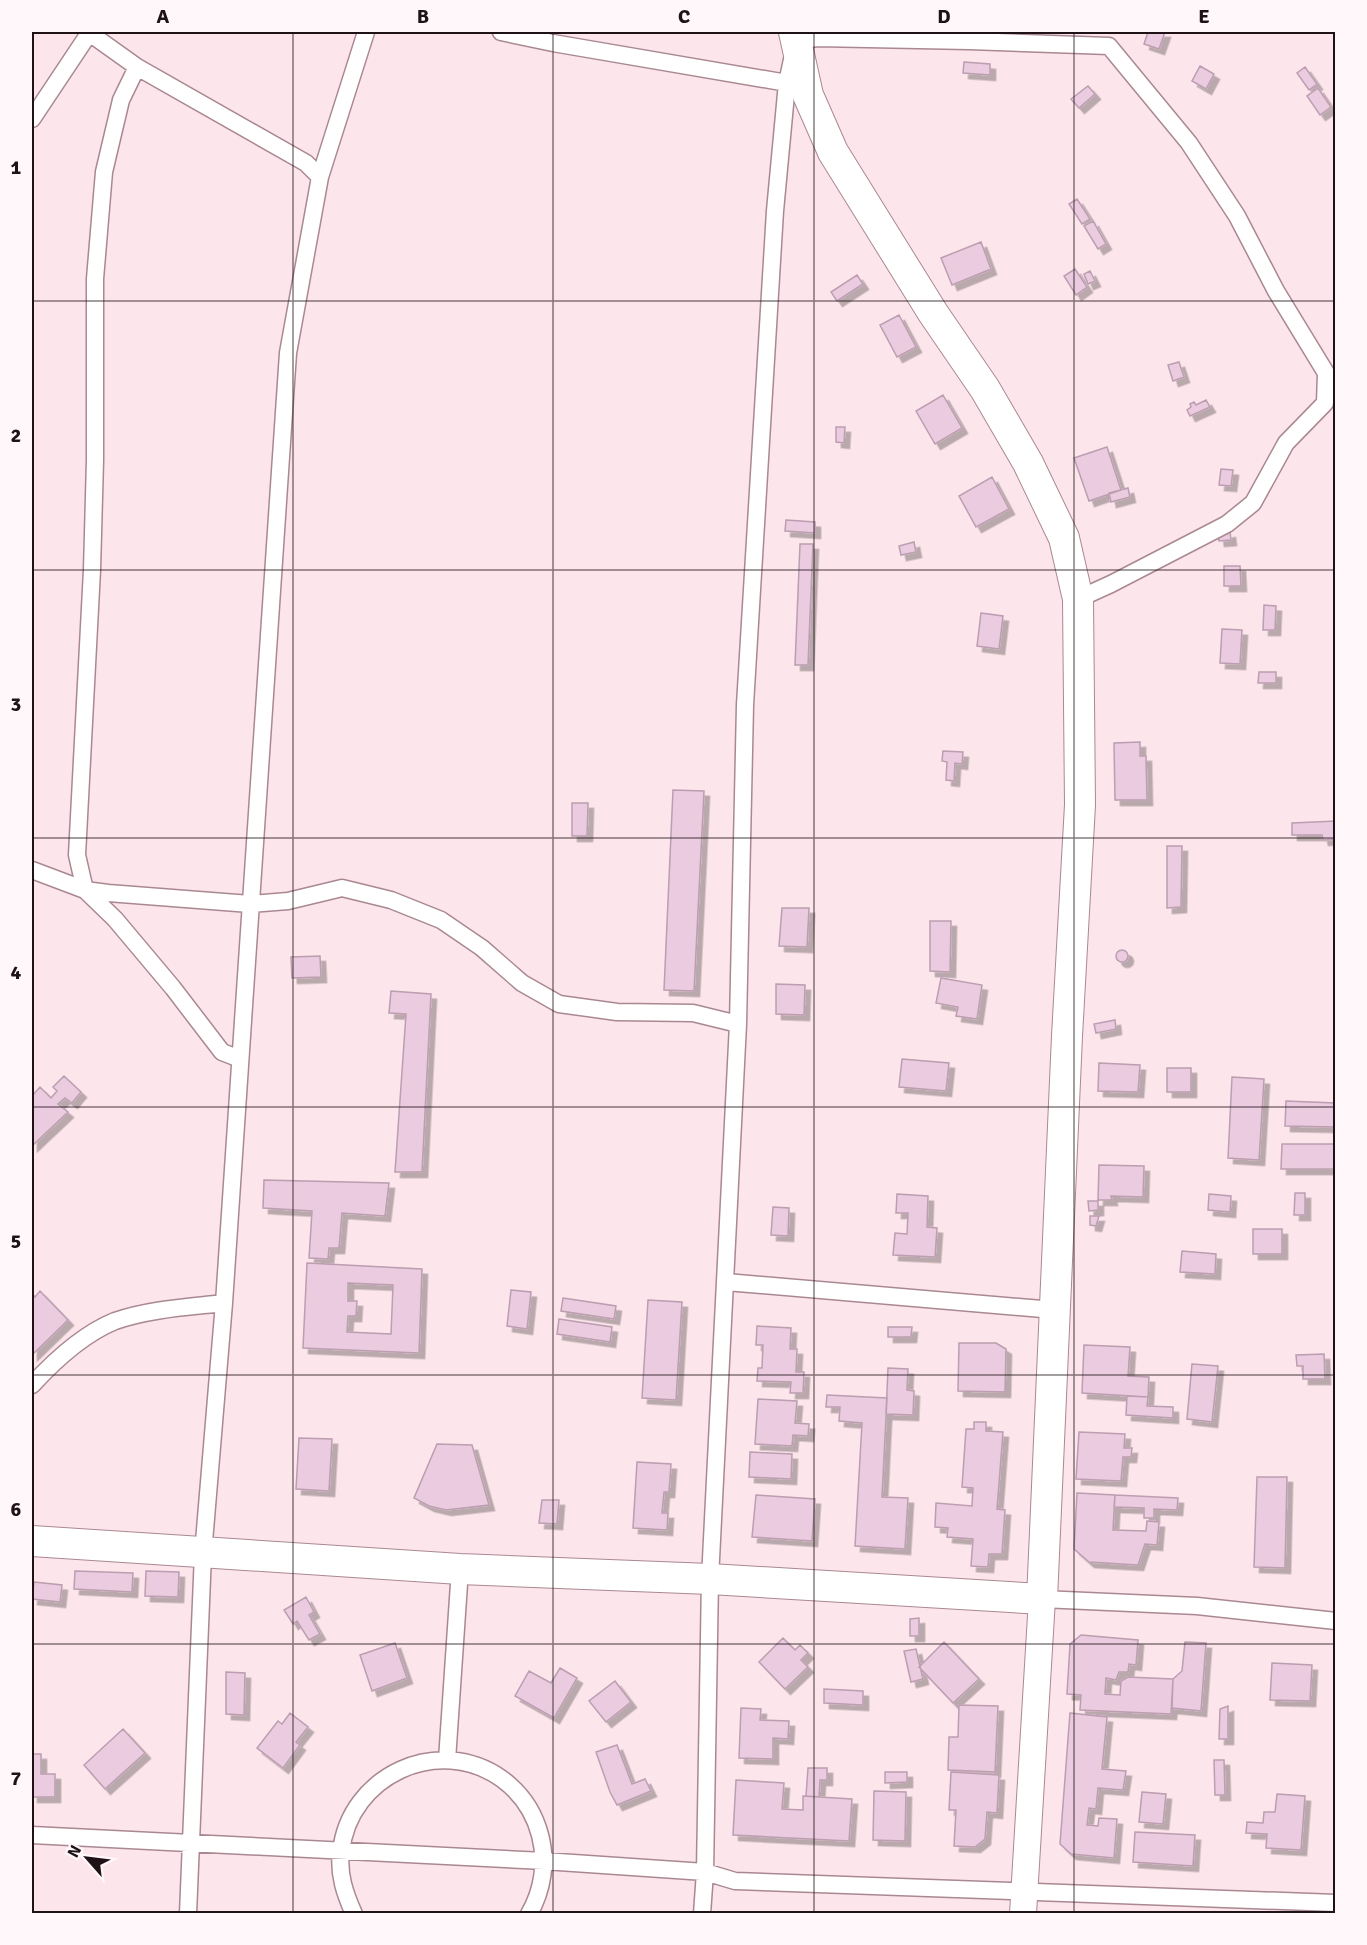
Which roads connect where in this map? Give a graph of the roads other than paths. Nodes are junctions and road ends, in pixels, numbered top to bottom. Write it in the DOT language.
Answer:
graph roads {
  1 [pos="89,32"];
  2 [pos="366,32"];
  3 [pos="501,32"];
  4 [pos="795,36"];
  5 [pos="137,67"];
  6 [pos="787,83"];
  7 [pos="32,119"];
  8 [pos="320,177"];
  9 [pos="1078,599"];
  10 [pos="32,870"];
  11 [pos="85,890"];
  12 [pos="250,904"];
  13 [pos="738,1024"];
  14 [pos="240,1059"];
  15 [pos="726,1282"];
  16 [pos="224,1303"];
  17 [pos="1054,1310"];
  18 [pos="32,1385"];
  19 [pos="32,1541"];
  20 [pos="203,1554"];
  21 [pos="460,1569"];
  22 [pos="710,1579"];
  23 [pos="1042,1599"];
  24 [pos="1335,1621"];
  25 [pos="447,1760"];
  26 [pos="32,1835"];
  27 [pos="191,1845"];
  28 [pos="341,1852"];
  29 [pos="544,1861"];
  30 [pos="705,1872"];
  31 [pos="1023,1903"];
  32 [pos="1335,1904"];
  33 [pos="188,1914"];
  34 [pos="354,1914"];
  35 [pos="529,1914"];
  36 [pos="702,1914"];
  1 -- 5 [label="street"];
  1 -- 7 [label="street"];
  2 -- 8 [label="street"];
  3 -- 6 [label="street"];
  4 -- 6 [label="street"];
  4 -- 9 [label="highway"];
  4 -- 9 [label="street"];
  5 -- 8 [label="street"];
  5 -- 11 [label="street"];
  6 -- 13 [label="street"];
  8 -- 12 [label="street"];
  9 -- 17 [label="highway"];
  10 -- 11 [label="street"];
  11 -- 12 [label="street"];
  11 -- 14 [label="street"];
  12 -- 13 [label="street"];
  12 -- 14 [label="street"];
  13 -- 15 [label="street"];
  14 -- 16 [label="street"];
  15 -- 17 [label="street"];
  15 -- 22 [label="street"];
  16 -- 18 [label="street"];
  16 -- 20 [label="street"];
  17 -- 23 [label="highway"];
  19 -- 20 [label="highway"];
  20 -- 21 [label="highway"];
  20 -- 27 [label="street"];
  21 -- 22 [label="highway"];
  21 -- 25 [label="street"];
  22 -- 23 [label="highway"];
  22 -- 30 [label="street"];
  23 -- 24 [label="street"];
  23 -- 31 [label="main road"];
  25 -- 28 [label="street"];
  25 -- 29 [label="street"];
  26 -- 27 [label="street"];
  27 -- 28 [label="street"];
  27 -- 33 [label="street"];
  28 -- 29 [label="street"];
  28 -- 34 [label="street"];
  29 -- 30 [label="street"];
  29 -- 35 [label="street"];
  30 -- 31 [label="street"];
  30 -- 36 [label="street"];
  31 -- 32 [label="street"];
}
